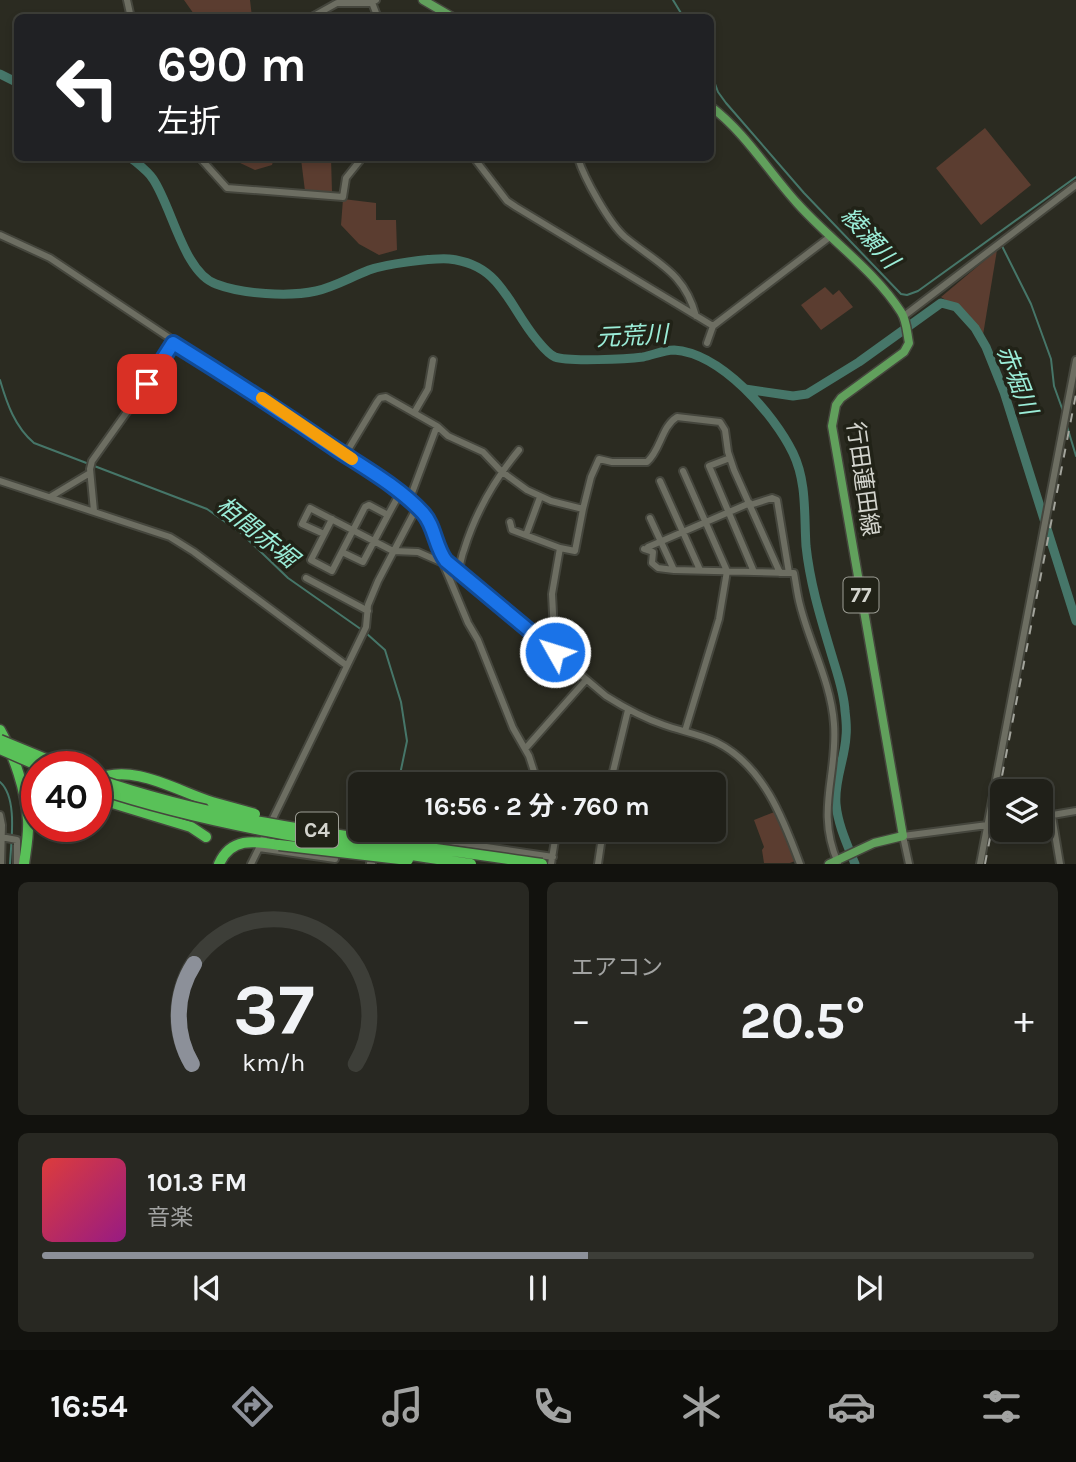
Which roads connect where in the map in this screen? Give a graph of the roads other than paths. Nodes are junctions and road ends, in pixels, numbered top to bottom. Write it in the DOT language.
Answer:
graph roads {
  1 [pos="423,0"];
  2 [pos="373,1"];
  3 [pos="317,14"];
  4 [pos="447,14"];
  5 [pos="714,109"];
  6 [pos="203,161"];
  7 [pos="360,161"];
  8 [pos="476,161"];
  9 [pos="579,161"];
  10 [pos="1076,185"];
  11 [pos="0,235"];
  12 [pos="831,236"];
  13 [pos="696,316"];
  14 [pos="904,318"];
  15 [pos="713,326"];
  16 [pos="173,343"];
  17 [pos="707,343"];
  18 [pos="433,360"];
  19 [pos="1076,360"];
  20 [pos="414,413"];
  21 [pos="437,426"];
  22 [pos="519,450"];
  23 [pos="345,454"];
  24 [pos="730,458"];
  25 [pos="90,471"];
  26 [pos="501,471"];
  27 [pos="683,471"];
  28 [pos="0,481"];
  29 [pos="660,481"];
  30 [pos="400,493"];
  31 [pos="50,497"];
  32 [pos="540,497"];
  33 [pos="409,500"];
  34 [pos="750,504"];
  35 [pos="417,507"];
  36 [pos="583,509"];
  37 [pos="94,511"];
  38 [pos="729,512"];
  39 [pos="388,515"];
  40 [pos="650,518"];
  41 [pos="332,519"];
  42 [pos="510,522"];
  43 [pos="706,522"];
  44 [pos="353,531"];
  45 [pos="683,532"];
  46 [pos="324,534"];
  47 [pos="526,535"];
  48 [pos="374,540"];
  49 [pos="661,541"];
  50 [pos="560,548"];
  51 [pos="393,551"];
  52 [pos="342,552"];
  53 [pos="444,562"];
  54 [pos="674,569"];
  55 [pos="700,570"];
  56 [pos="332,571"];
  57 [pos="458,571"];
  58 [pos="727,571"];
  59 [pos="754,572"];
  60 [pos="780,573"];
  61 [pos="789,573"];
  62 [pos="306,578"];
  63 [pos="328,588"];
  64 [pos="368,611"];
  65 [pos="555,652"];
  66 [pos="346,665"];
  67 [pos="586,680"];
  68 [pos="628,710"];
  69 [pos="0,730"];
  70 [pos="685,731"];
  71 [pos="0,740"];
  72 [pos="524,749"];
  73 [pos="27,751"];
  74 [pos="0,752"];
  75 [pos="21,760"];
  76 [pos="21,764"];
  77 [pos="533,772"];
  78 [pos="613,772"];
  79 [pos="112,774"];
  80 [pos="112,784"];
  81 [pos="112,793"];
  82 [pos="112,804"];
  83 [pos="1076,811"];
  84 [pos="0,815"];
  85 [pos="1053,816"];
  86 [pos="1053,822"];
  87 [pos="987,825"];
  88 [pos="990,825"];
  89 [pos="348,834"];
  90 [pos="348,835"];
  91 [pos="903,836"];
  92 [pos="3,837"];
  93 [pos="206,837"];
  94 [pos="397,842"];
  95 [pos="555,842"];
  96 [pos="601,842"];
  97 [pos="260,844"];
  98 [pos="335,859"];
  99 [pos="552,860"];
  100 [pos="836,862"];
  101 [pos="1,863"];
  102 [pos="17,863"];
  103 [pos="24,863"];
  104 [pos="219,863"];
  105 [pos="251,863"];
  106 [pos="430,863"];
  107 [pos="461,863"];
  108 [pos="471,863"];
  109 [pos="542,863"];
  110 [pos="598,863"];
  111 [pos="800,863"];
  112 [pos="909,863"];
  113 [pos="980,863"];
  114 [pos="1060,863"];
  1 -- 4 [label="main road"];
  2 -- 3 [label="street"];
  5 -- 12 [label="main road, 行田蓮田線 / 77"];
  6 -- 7 [label="street"];
  8 -- 13 [label="street"];
  9 -- 13 [label="street"];
  10 -- 14 [label="street"];
  11 -- 16 [label="street"];
  12 -- 14 [label="main road, 行田蓮田線 / 77"];
  12 -- 15 [label="street"];
  13 -- 15 [label="street"];
  14 -- 91 [label="main road, 行田蓮田線 / 77"];
  15 -- 17 [label="street"];
  16 -- 23 [label="street"];
  16 -- 25 [label="street"];
  18 -- 20 [label="street"];
  19 -- 87 [label="street"];
  20 -- 21 [label="street"];
  20 -- 23 [label="street"];
  21 -- 26 [label="street"];
  21 -- 33 [label="street"];
  22 -- 26 [label="street"];
  23 -- 30 [label="street"];
  24 -- 34 [label="street"];
  24 -- 36 [label="street"];
  24 -- 38 [label="street"];
  25 -- 31 [label="street"];
  25 -- 37 [label="street"];
  26 -- 32 [label="street"];
  26 -- 57 [label="street"];
  27 -- 43 [label="street"];
  28 -- 31 [label="street"];
  29 -- 45 [label="street"];
  30 -- 33 [label="street"];
  30 -- 39 [label="street"];
  31 -- 37 [label="street"];
  32 -- 36 [label="street"];
  32 -- 47 [label="street"];
  33 -- 35 [label="street"];
  34 -- 38 [label="street"];
  34 -- 60 [label="street"];
  34 -- 61 [label="street"];
  35 -- 51 [label="street"];
  35 -- 53 [label="street"];
  36 -- 50 [label="street"];
  37 -- 66 [label="street"];
  38 -- 43 [label="street"];
  38 -- 59 [label="street"];
  39 -- 44 [label="street"];
  39 -- 48 [label="street"];
  40 -- 49 [label="street"];
  41 -- 44 [label="street"];
  41 -- 46 [label="street"];
  41 -- 46 [label="street"];
  42 -- 47 [label="street"];
  43 -- 45 [label="street"];
  43 -- 58 [label="street"];
  44 -- 48 [label="street"];
  44 -- 52 [label="street"];
  45 -- 49 [label="street"];
  45 -- 55 [label="street"];
  46 -- 56 [label="street"];
  47 -- 50 [label="street"];
  48 -- 51 [label="street"];
  48 -- 52 [label="street"];
  49 -- 54 [label="street"];
  49 -- 54 [label="street"];
  50 -- 65 [label="street"];
  51 -- 53 [label="street"];
  51 -- 64 [label="street"];
  52 -- 56 [label="street"];
  53 -- 57 [label="street"];
  53 -- 72 [label="street"];
  54 -- 55 [label="street"];
  55 -- 58 [label="street"];
  56 -- 63 [label="street"];
  57 -- 65 [label="street"];
  58 -- 59 [label="street"];
  58 -- 70 [label="street"];
  59 -- 60 [label="street"];
  60 -- 61 [label="street"];
  61 -- 100 [label="street"];
  62 -- 63 [label="street"];
  63 -- 64 [label="street"];
  64 -- 66 [label="street"];
  65 -- 67 [label="street"];
  66 -- 97 [label="street"];
  67 -- 68 [label="street"];
  67 -- 72 [label="street"];
  68 -- 70 [label="street"];
  68 -- 78 [label="street"];
  69 -- 103 [label="highway"];
  70 -- 111 [label="street"];
  71 -- 73 [label="highway, bridge"];
  72 -- 77 [label="street"];
  74 -- 75 [label="highway, bridge"];
  74 -- 76 [label="highway"];
  79 -- 89 [label="highway, bridge"];
  80 -- 90 [label="highway, C4, bridge"];
  81 -- 108 [label="highway, C4, bridge"];
  82 -- 93 [label="highway"];
  83 -- 85 [label="street"];
  84 -- 92 [label="street"];
  86 -- 114 [label="street"];
  87 -- 88 [label="street"];
  87 -- 91 [label="street"];
  87 -- 113 [label="street"];
  91 -- 100 [label="main road"];
  91 -- 112 [label="street"];
  92 -- 101 [label="street"];
  92 -- 102 [label="street"];
  94 -- 109 [label="highway, C4, bridge"];
  95 -- 99 [label="street"];
  96 -- 110 [label="street"];
  97 -- 98 [label="street"];
  97 -- 105 [label="street"];
  99 -- 106 [label="street"];
  104 -- 107 [label="highway, bridge"];
}
